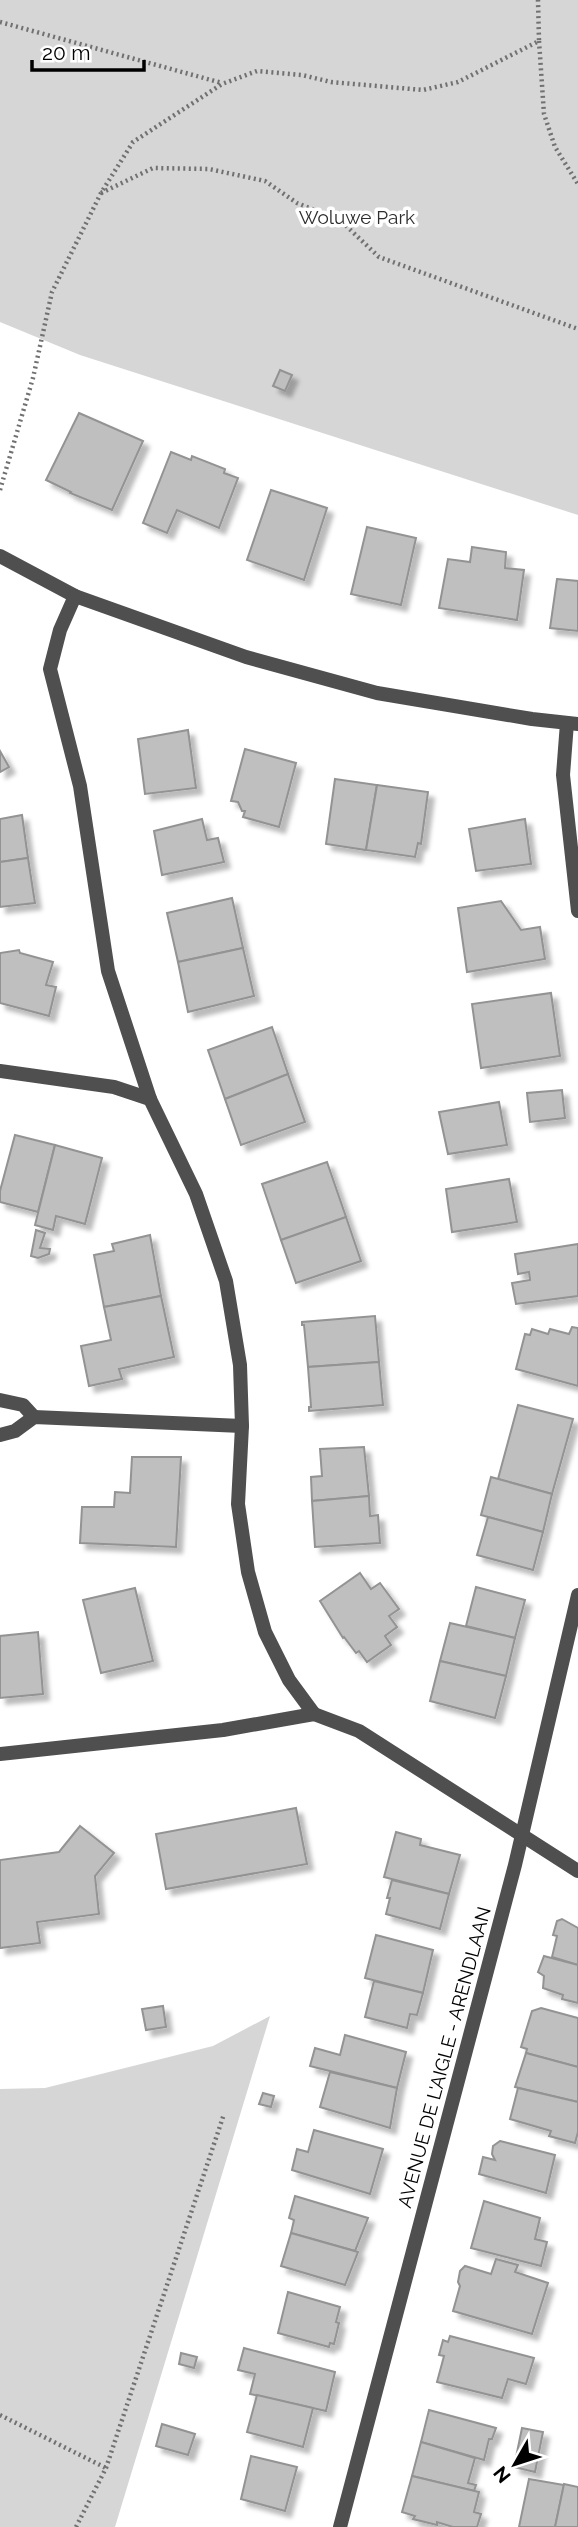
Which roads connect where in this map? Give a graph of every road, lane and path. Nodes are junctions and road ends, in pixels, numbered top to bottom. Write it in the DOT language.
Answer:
graph roads {
  1 [pos="538,0"];
  2 [pos="0,22"];
  3 [pos="539,41"];
  4 [pos="222,84"];
  5 [pos="578,184"];
  6 [pos="101,194"];
  7 [pos="578,329"];
  8 [pos="0,490"];
  9 [pos="0,556"];
  10 [pos="75,596"];
  11 [pos="572,723"];
  12 [pos="578,911"];
  13 [pos="0,1071"];
  14 [pos="150,1099"];
  15 [pos="0,1400"];
  16 [pos="34,1417"];
  17 [pos="242,1426"];
  18 [pos="0,1435"];
  19 [pos="578,1595"];
  20 [pos="314,1714"];
  21 [pos="0,1754"];
  22 [pos="522,1836"];
  23 [pos="578,1871"];
  24 [pos="224,2114"];
  25 [pos="0,2415"];
  26 [pos="106,2468"];
  27 [pos="76,2527"];
  28 [pos="340,2527"];
  1 -- 3 [label="path"];
  2 -- 4 [label="path"];
  3 -- 4 [label="path"];
  3 -- 5 [label="path"];
  4 -- 6 [label="path"];
  6 -- 7 [label="path"];
  6 -- 8 [label="path"];
  9 -- 10 [label="street"];
  10 -- 11 [label="street"];
  10 -- 14 [label="street"];
  11 -- 12 [label="street"];
  13 -- 14 [label="street"];
  14 -- 17 [label="street"];
  15 -- 16 [label="street"];
  16 -- 17 [label="street"];
  16 -- 18 [label="street"];
  17 -- 20 [label="street"];
  19 -- 22 [label="street, AVENUE DE L'AIGLE - ARENDLAAN"];
  20 -- 21 [label="street"];
  20 -- 22 [label="street"];
  22 -- 23 [label="street"];
  22 -- 28 [label="street, AVENUE DE L'AIGLE - ARENDLAAN"];
  24 -- 26 [label="path"];
  25 -- 26 [label="path"];
  26 -- 27 [label="path"];
}
